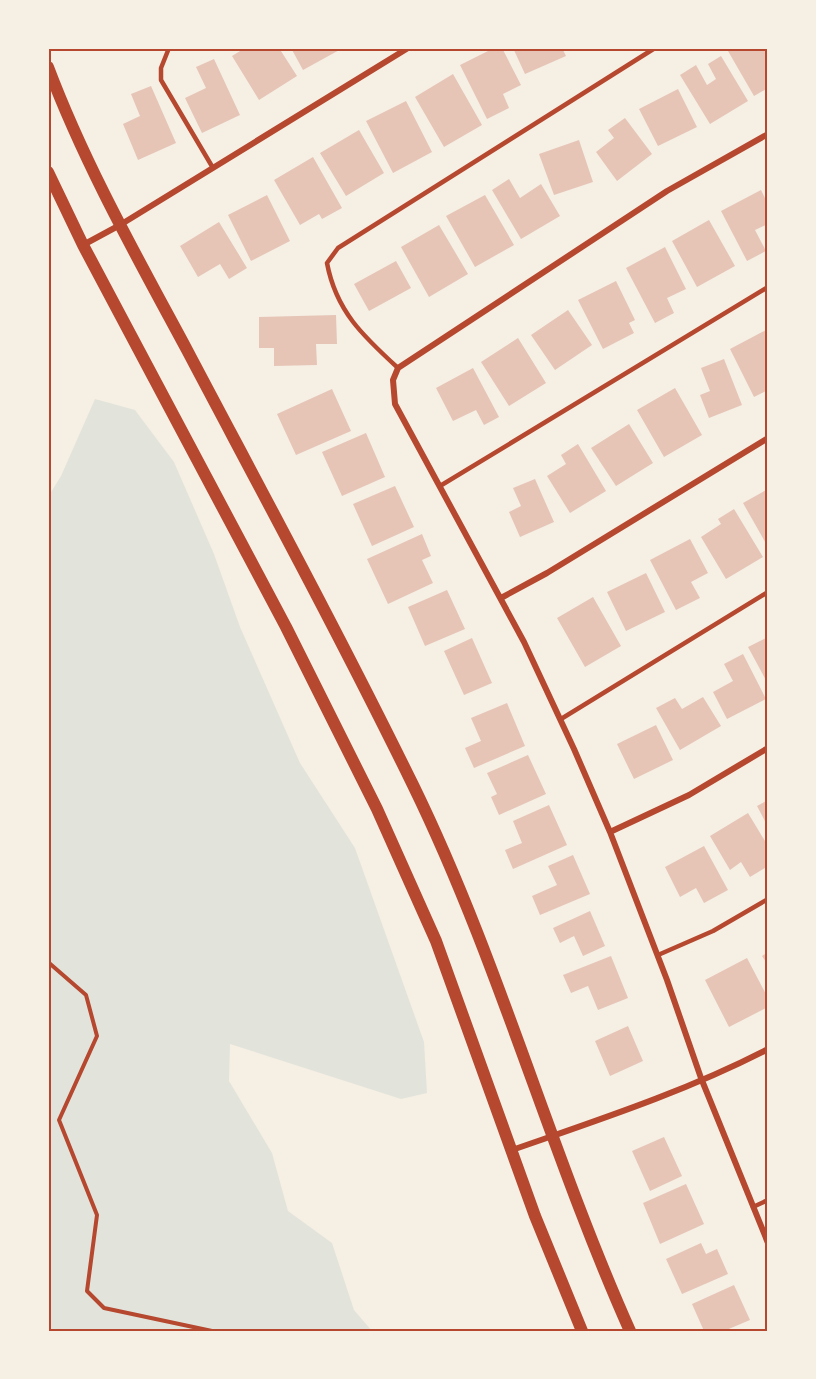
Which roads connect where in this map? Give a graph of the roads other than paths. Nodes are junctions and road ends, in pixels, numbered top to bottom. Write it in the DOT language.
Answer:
graph roads {
  1 [pos="169,48"];
  2 [pos="408,48"];
  3 [pos="656,48"];
  4 [pos="48,67"];
  5 [pos="768,134"];
  6 [pos="213,168"];
  7 [pos="48,172"];
  8 [pos="120,225"];
  9 [pos="83,244"];
  10 [pos="768,287"];
  11 [pos="398,368"];
  12 [pos="768,438"];
  13 [pos="440,486"];
  14 [pos="768,592"];
  15 [pos="501,598"];
  16 [pos="561,719"];
  17 [pos="768,748"];
  18 [pos="610,832"];
  19 [pos="768,899"];
  20 [pos="658,955"];
  21 [pos="768,1049"];
  22 [pos="701,1078"];
  23 [pos="552,1136"];
  24 [pos="512,1150"];
  25 [pos="768,1200"];
  26 [pos="753,1206"];
  27 [pos="768,1243"];
  28 [pos="582,1331"];
  29 [pos="630,1331"];
  1 -- 6 [label="lane"];
  2 -- 6 [label="street"];
  3 -- 11 [label="lane"];
  4 -- 8 [label="main road"];
  5 -- 11 [label="street"];
  6 -- 8 [label="street"];
  7 -- 9 [label="main road"];
  8 -- 9 [label="street"];
  8 -- 23 [label="main road"];
  9 -- 24 [label="main road"];
  10 -- 13 [label="lane"];
  11 -- 13 [label="street"];
  12 -- 15 [label="street"];
  13 -- 15 [label="street"];
  14 -- 16 [label="lane"];
  15 -- 16 [label="street"];
  16 -- 18 [label="street"];
  17 -- 18 [label="street"];
  18 -- 20 [label="street"];
  19 -- 20 [label="lane"];
  20 -- 22 [label="street"];
  21 -- 22 [label="street"];
  22 -- 23 [label="street"];
  22 -- 26 [label="street"];
  23 -- 24 [label="street"];
  23 -- 29 [label="main road"];
  24 -- 28 [label="main road"];
  25 -- 26 [label="lane"];
  26 -- 27 [label="street"];
}
